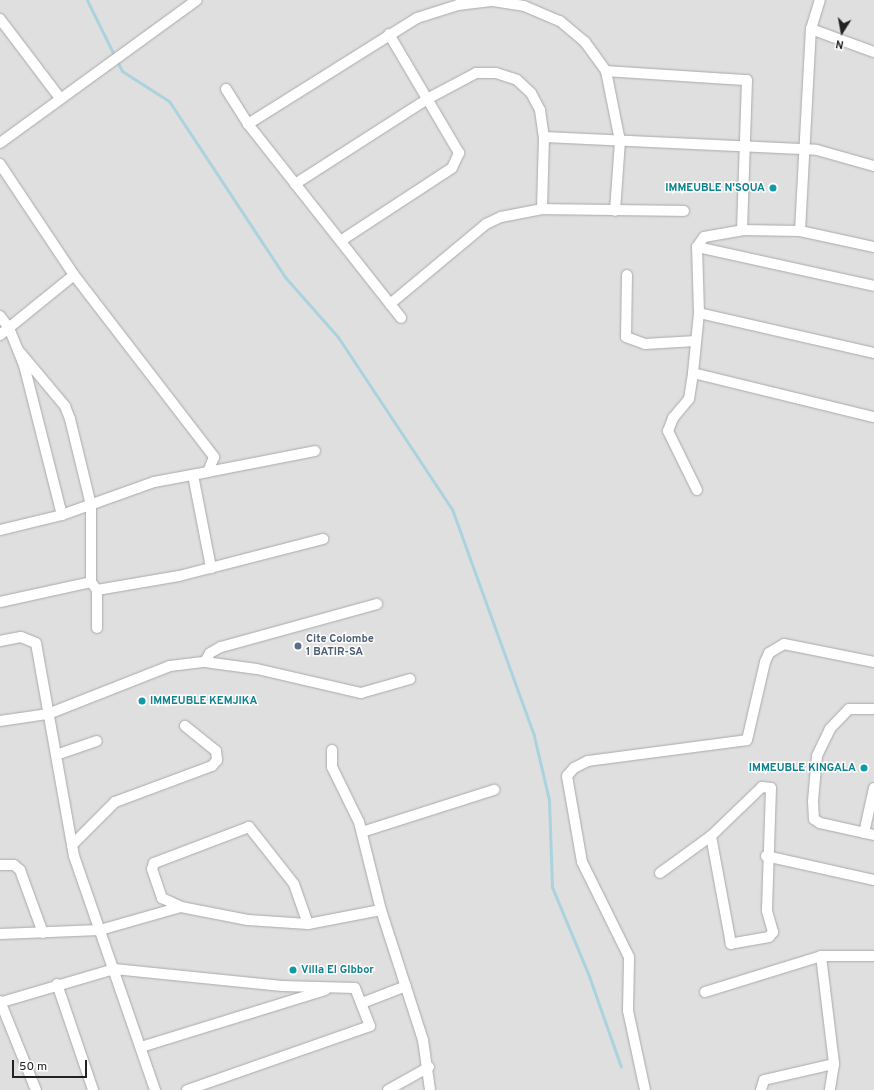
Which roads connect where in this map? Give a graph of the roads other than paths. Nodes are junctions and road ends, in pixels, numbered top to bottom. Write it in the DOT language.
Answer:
graph roads {
  1 [pos="198,0"];
  2 [pos="820,0"];
  3 [pos="0,19"];
  4 [pos="811,29"];
  5 [pos="389,34"];
  6 [pos="874,52"];
  7 [pos="606,71"];
  8 [pos="226,89"];
  9 [pos="60,98"];
  10 [pos="429,98"];
  11 [pos="248,124"];
  12 [pos="544,137"];
  13 [pos="620,141"];
  14 [pos="0,143"];
  15 [pos="745,145"];
  16 [pos="804,150"];
  17 [pos="0,164"];
  18 [pos="874,166"];
  19 [pos="295,184"];
  20 [pos="542,209"];
  21 [pos="615,211"];
  22 [pos="684,211"];
  23 [pos="742,230"];
  24 [pos="800,231"];
  25 [pos="342,240"];
  26 [pos="697,246"];
  27 [pos="874,247"];
  28 [pos="74,275"];
  29 [pos="627,275"];
  30 [pos="874,286"];
  31 [pos="390,304"];
  32 [pos="699,313"];
  33 [pos="0,316"];
  34 [pos="401,318"];
  35 [pos="9,328"];
  36 [pos="0,335"];
  37 [pos="696,341"];
  38 [pos="18,350"];
  39 [pos="874,353"];
  40 [pos="693,373"];
  41 [pos="874,417"];
  42 [pos="315,451"];
  43 [pos="208,472"];
  44 [pos="193,475"];
  45 [pos="697,490"];
  46 [pos="91,505"];
  47 [pos="62,515"];
  48 [pos="0,530"];
  49 [pos="323,540"];
  50 [pos="211,568"];
  51 [pos="94,586"];
  52 [pos="0,602"];
  53 [pos="377,604"];
  54 [pos="97,628"];
  55 [pos="0,641"];
  56 [pos="204,662"];
  57 [pos="874,662"];
  58 [pos="410,679"];
  59 [pos="874,710"];
  60 [pos="48,714"];
  61 [pos="0,721"];
  62 [pos="185,726"];
  63 [pos="97,740"];
  64 [pos="332,750"];
  65 [pos="56,755"];
  66 [pos="874,788"];
  67 [pos="494,790"];
  68 [pos="362,832"];
  69 [pos="869,834"];
  70 [pos="712,836"];
  71 [pos="72,845"];
  72 [pos="766,856"];
  73 [pos="0,864"];
  74 [pos="660,873"];
  75 [pos="874,880"];
  76 [pos="181,907"];
  77 [pos="382,910"];
  78 [pos="308,924"];
  79 [pos="100,930"];
  80 [pos="43,933"];
  81 [pos="0,934"];
  82 [pos="821,956"];
  83 [pos="874,956"];
  84 [pos="114,969"];
  85 [pos="57,984"];
  86 [pos="406,986"];
  87 [pos="334,987"];
  88 [pos="705,992"];
  89 [pos="1,1002"];
  90 [pos="362,1003"];
  91 [pos="141,1047"];
  92 [pos="834,1064"];
  93 [pos="429,1067"];
  94 [pos="36,1090"];
  95 [pos="93,1090"];
  96 [pos="155,1090"];
  97 [pos="187,1090"];
  98 [pos="388,1090"];
  99 [pos="430,1090"];
  100 [pos="645,1090"];
  101 [pos="761,1090"];
  102 [pos="830,1090"];
  1 -- 9 [label="street"];
  2 -- 4 [label="street"];
  3 -- 9 [label="street"];
  4 -- 6 [label="street"];
  4 -- 16 [label="street"];
  5 -- 7 [label="street"];
  5 -- 10 [label="street"];
  5 -- 11 [label="street"];
  7 -- 13 [label="street"];
  7 -- 15 [label="street"];
  8 -- 11 [label="street"];
  9 -- 14 [label="street"];
  10 -- 12 [label="street"];
  10 -- 19 [label="street"];
  10 -- 25 [label="street"];
  11 -- 19 [label="street"];
  12 -- 13 [label="street"];
  12 -- 20 [label="street"];
  13 -- 15 [label="street"];
  13 -- 21 [label="street"];
  15 -- 16 [label="street"];
  15 -- 23 [label="street"];
  16 -- 18 [label="street"];
  16 -- 24 [label="street"];
  17 -- 28 [label="street"];
  19 -- 25 [label="street"];
  20 -- 21 [label="street"];
  20 -- 31 [label="street"];
  21 -- 22 [label="street"];
  23 -- 24 [label="street"];
  23 -- 26 [label="street"];
  24 -- 27 [label="street"];
  25 -- 31 [label="street"];
  26 -- 30 [label="street"];
  26 -- 32 [label="street"];
  28 -- 35 [label="street"];
  28 -- 43 [label="street"];
  29 -- 37 [label="street"];
  31 -- 34 [label="street"];
  32 -- 37 [label="street"];
  32 -- 39 [label="street"];
  33 -- 35 [label="street"];
  35 -- 36 [label="street"];
  35 -- 38 [label="street"];
  37 -- 40 [label="street"];
  38 -- 46 [label="street"];
  38 -- 47 [label="street"];
  40 -- 41 [label="street"];
  40 -- 45 [label="street"];
  42 -- 43 [label="street"];
  43 -- 44 [label="street"];
  44 -- 46 [label="street"];
  44 -- 50 [label="street"];
  46 -- 47 [label="street"];
  46 -- 51 [label="street"];
  47 -- 48 [label="street"];
  49 -- 50 [label="street"];
  50 -- 51 [label="street"];
  51 -- 52 [label="street"];
  51 -- 54 [label="street"];
  53 -- 56 [label="street"];
  55 -- 60 [label="street"];
  56 -- 58 [label="street"];
  56 -- 60 [label="street"];
  57 -- 100 [label="street"];
  59 -- 69 [label="street"];
  60 -- 61 [label="street"];
  60 -- 65 [label="street"];
  62 -- 71 [label="street"];
  63 -- 65 [label="street"];
  64 -- 68 [label="street"];
  65 -- 71 [label="street"];
  66 -- 69 [label="street"];
  67 -- 68 [label="street"];
  68 -- 77 [label="street"];
  70 -- 72 [label="street"];
  70 -- 72 [label="street"];
  70 -- 74 [label="street"];
  71 -- 79 [label="street"];
  72 -- 75 [label="street"];
  73 -- 80 [label="street"];
  76 -- 78 [label="street"];
  76 -- 78 [label="street"];
  76 -- 79 [label="street"];
  77 -- 78 [label="street"];
  77 -- 86 [label="street"];
  79 -- 80 [label="street"];
  79 -- 84 [label="street"];
  80 -- 81 [label="street"];
  82 -- 83 [label="street"];
  82 -- 88 [label="street"];
  82 -- 92 [label="street"];
  84 -- 85 [label="street"];
  84 -- 87 [label="street"];
  84 -- 91 [label="street"];
  85 -- 89 [label="street"];
  85 -- 95 [label="street"];
  86 -- 90 [label="street"];
  86 -- 93 [label="street"];
  87 -- 90 [label="street"];
  87 -- 91 [label="street"];
  89 -- 94 [label="street"];
  90 -- 97 [label="street"];
  91 -- 96 [label="street"];
  92 -- 101 [label="street"];
  92 -- 102 [label="street"];
  93 -- 98 [label="street"];
  93 -- 99 [label="street"];
}
